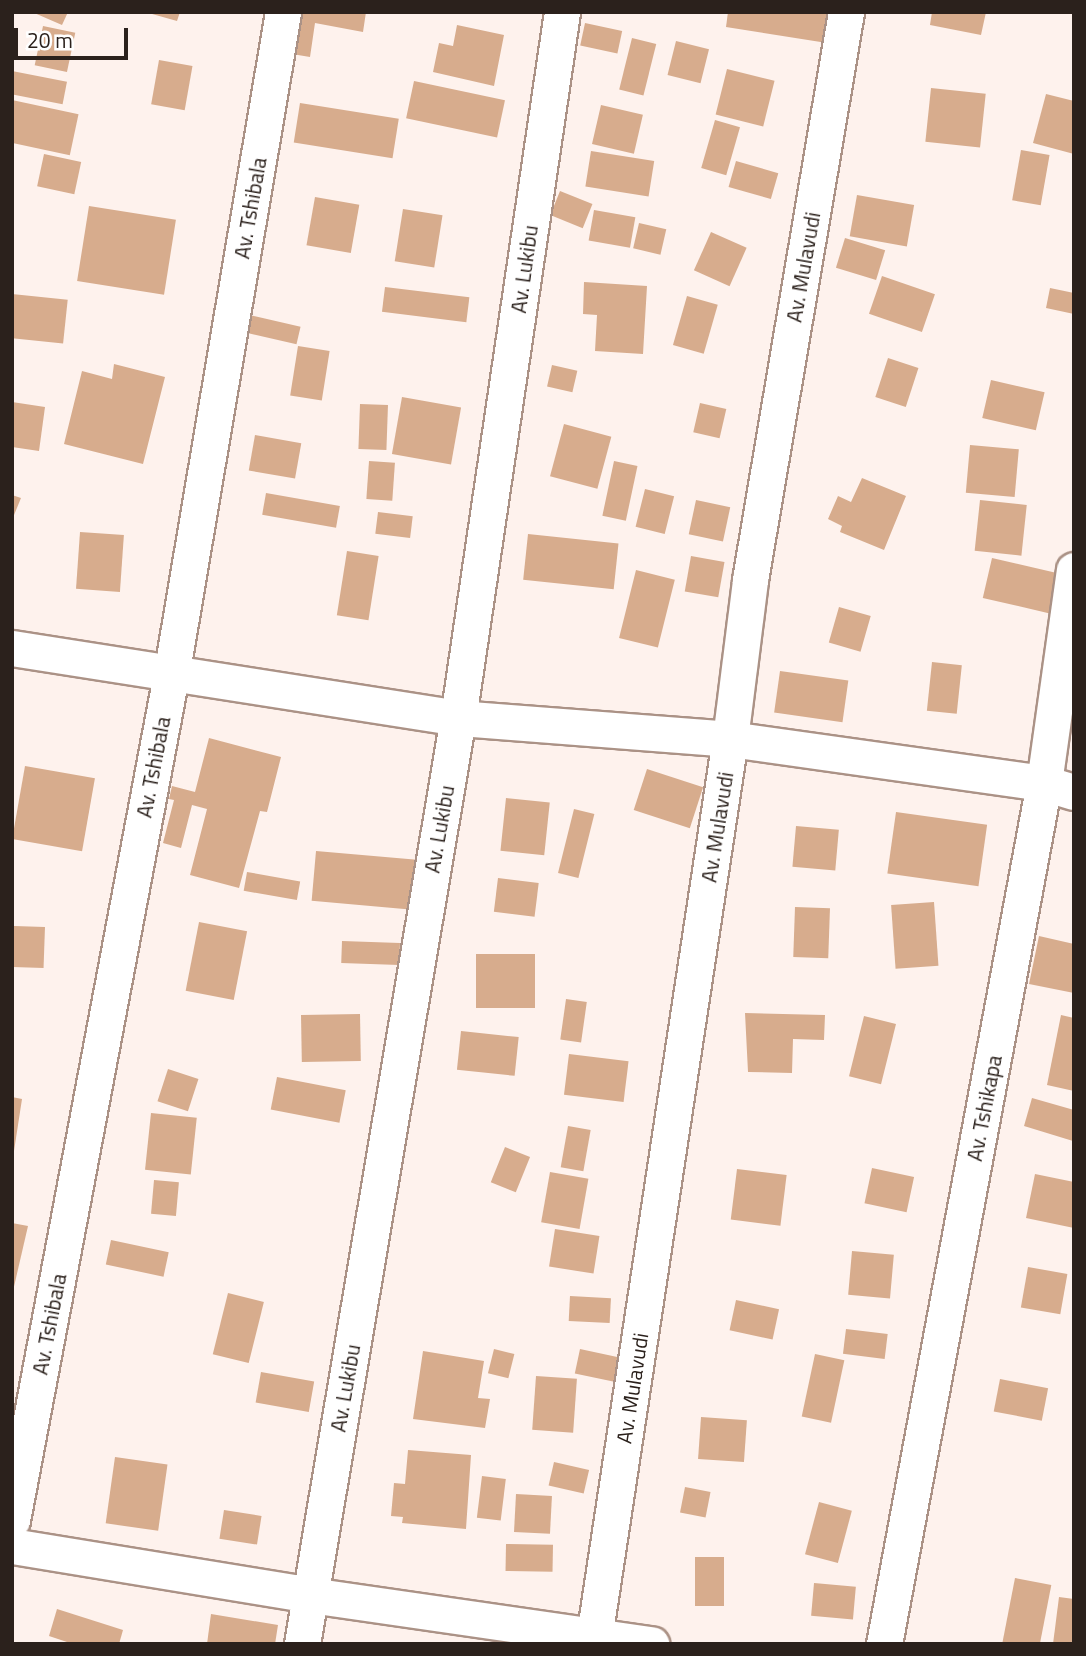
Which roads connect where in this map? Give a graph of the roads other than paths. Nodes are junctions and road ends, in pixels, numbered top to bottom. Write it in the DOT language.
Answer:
graph roads {
  1 [pos="283,12"];
  2 [pos="562,12"];
  3 [pos="846,12"];
  4 [pos="1074,570"];
  5 [pos="12,648"];
  6 [pos="172,670"];
  7 [pos="458,718"];
  8 [pos="730,739"];
  9 [pos="1059,788"];
  10 [pos="12,1520"];
  11 [pos="12,1546"];
  12 [pos="310,1595"];
  13 [pos="594,1639"];
  14 [pos="302,1644"];
  15 [pos="652,1644"];
  16 [pos="884,1644"];
  1 -- 6 [label="street, Av. Tshibala"];
  2 -- 7 [label="street, Av. Lukibu"];
  3 -- 8 [label="street, Av. Mulavudi"];
  4 -- 9 [label="street, Av. Tshikapa"];
  5 -- 6 [label="street"];
  6 -- 7 [label="street"];
  6 -- 10 [label="street, Av. Tshibala"];
  7 -- 8 [label="street"];
  7 -- 12 [label="street, Av. Lukibu"];
  8 -- 9 [label="street"];
  8 -- 13 [label="street, Av. Mulavudi"];
  9 -- 16 [label="street, Av. Tshikapa"];
  11 -- 12 [label="street"];
  12 -- 13 [label="street"];
  12 -- 14 [label="street, Av. Lukibu"];
  13 -- 15 [label="street"];
}
